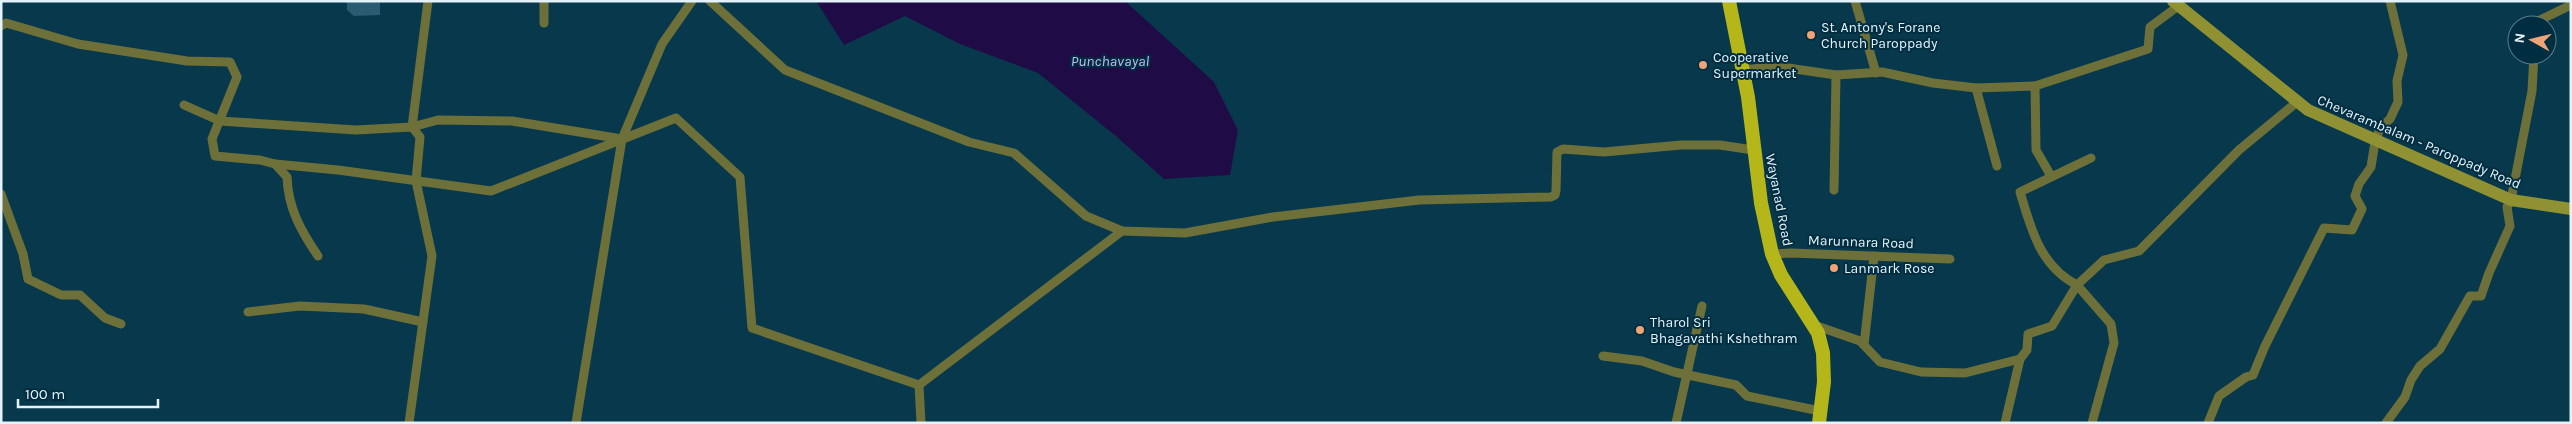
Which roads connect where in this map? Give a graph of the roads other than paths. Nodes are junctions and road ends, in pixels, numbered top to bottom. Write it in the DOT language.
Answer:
graph roads {
  1 [pos="428,1"];
  2 [pos="544,1"];
  3 [pos="692,1"];
  4 [pos="710,1"];
  5 [pos="1729,1"];
  6 [pos="1855,1"];
  7 [pos="2390,1"];
  8 [pos="2175,4"];
  9 [pos="2571,5"];
  10 [pos="2550,15"];
  11 [pos="544,23"];
  12 [pos="1,26"];
  13 [pos="2533,65"];
  14 [pos="1743,70"];
  15 [pos="1876,73"];
  16 [pos="1836,75"];
  17 [pos="2035,86"];
  18 [pos="1976,88"];
  19 [pos="2297,102"];
  20 [pos="184,105"];
  21 [pos="220,121"];
  22 [pos="412,127"];
  23 [pos="622,139"];
  24 [pos="2375,142"];
  25 [pos="1753,150"];
  26 [pos="2091,158"];
  27 [pos="275,164"];
  28 [pos="1997,166"];
  29 [pos="2051,176"];
  30 [pos="416,181"];
  31 [pos="1834,190"];
  32 [pos="1,194"];
  33 [pos="2511,200"];
  34 [pos="2571,210"];
  35 [pos="1122,231"];
  36 [pos="1772,254"];
  37 [pos="318,256"];
  38 [pos="1874,256"];
  39 [pos="1950,259"];
  40 [pos="2077,285"];
  41 [pos="1702,306"];
  42 [pos="248,312"];
  43 [pos="423,322"];
  44 [pos="121,324"];
  45 [pos="1813,325"];
  46 [pos="1864,345"];
  47 [pos="1603,356"];
  48 [pos="2020,359"];
  49 [pos="1687,375"];
  50 [pos="919,385"];
  51 [pos="1819,417"];
  52 [pos="409,423"];
  53 [pos="576,423"];
  54 [pos="921,423"];
  55 [pos="1676,423"];
  56 [pos="2005,423"];
  57 [pos="2092,423"];
  58 [pos="2208,423"];
  59 [pos="2386,423"];
  1 -- 22 [label="street"];
  2 -- 11 [label="street"];
  3 -- 23 [label="street"];
  4 -- 35 [label="street"];
  5 -- 14 [label="highway, Wayanad Road"];
  6 -- 15 [label="street"];
  7 -- 24 [label="street"];
  8 -- 17 [label="street"];
  8 -- 19 [label="main road, Chevarambalam - Paroppady Road"];
  9 -- 10 [label="street"];
  12 -- 21 [label="street"];
  13 -- 33 [label="street"];
  14 -- 16 [label="street"];
  14 -- 25 [label="highway, Wayanad Road"];
  15 -- 16 [label="street"];
  15 -- 18 [label="street"];
  16 -- 31 [label="street"];
  17 -- 18 [label="street"];
  17 -- 29 [label="street"];
  18 -- 28 [label="street"];
  19 -- 24 [label="main road, Chevarambalam - Paroppady Road"];
  19 -- 40 [label="street"];
  20 -- 21 [label="street"];
  21 -- 22 [label="street"];
  21 -- 27 [label="street"];
  22 -- 23 [label="street"];
  22 -- 30 [label="street"];
  23 -- 30 [label="street"];
  23 -- 50 [label="street"];
  23 -- 53 [label="street"];
  24 -- 33 [label="main road, Chevarambalam - Paroppady Road"];
  24 -- 58 [label="street"];
  25 -- 35 [label="street"];
  25 -- 36 [label="highway, Wayanad Road"];
  26 -- 29 [label="street"];
  27 -- 30 [label="street"];
  27 -- 37 [label="street"];
  29 -- 40 [label="street"];
  30 -- 43 [label="street"];
  32 -- 44 [label="street"];
  33 -- 34 [label="main road, Chevarambalam - Paroppady Road"];
  33 -- 59 [label="street"];
  35 -- 50 [label="street"];
  36 -- 38 [label="street, Marunnara Road"];
  36 -- 45 [label="highway, Wayanad Road"];
  38 -- 39 [label="street, Marunnara Road"];
  38 -- 46 [label="street"];
  40 -- 48 [label="street"];
  40 -- 57 [label="street"];
  41 -- 49 [label="street"];
  42 -- 43 [label="street"];
  43 -- 52 [label="street"];
  45 -- 46 [label="street"];
  45 -- 51 [label="highway, Wayanad Road"];
  46 -- 48 [label="street"];
  47 -- 49 [label="street"];
  48 -- 56 [label="street"];
  49 -- 51 [label="street"];
  49 -- 55 [label="street"];
  50 -- 54 [label="street"];
}
